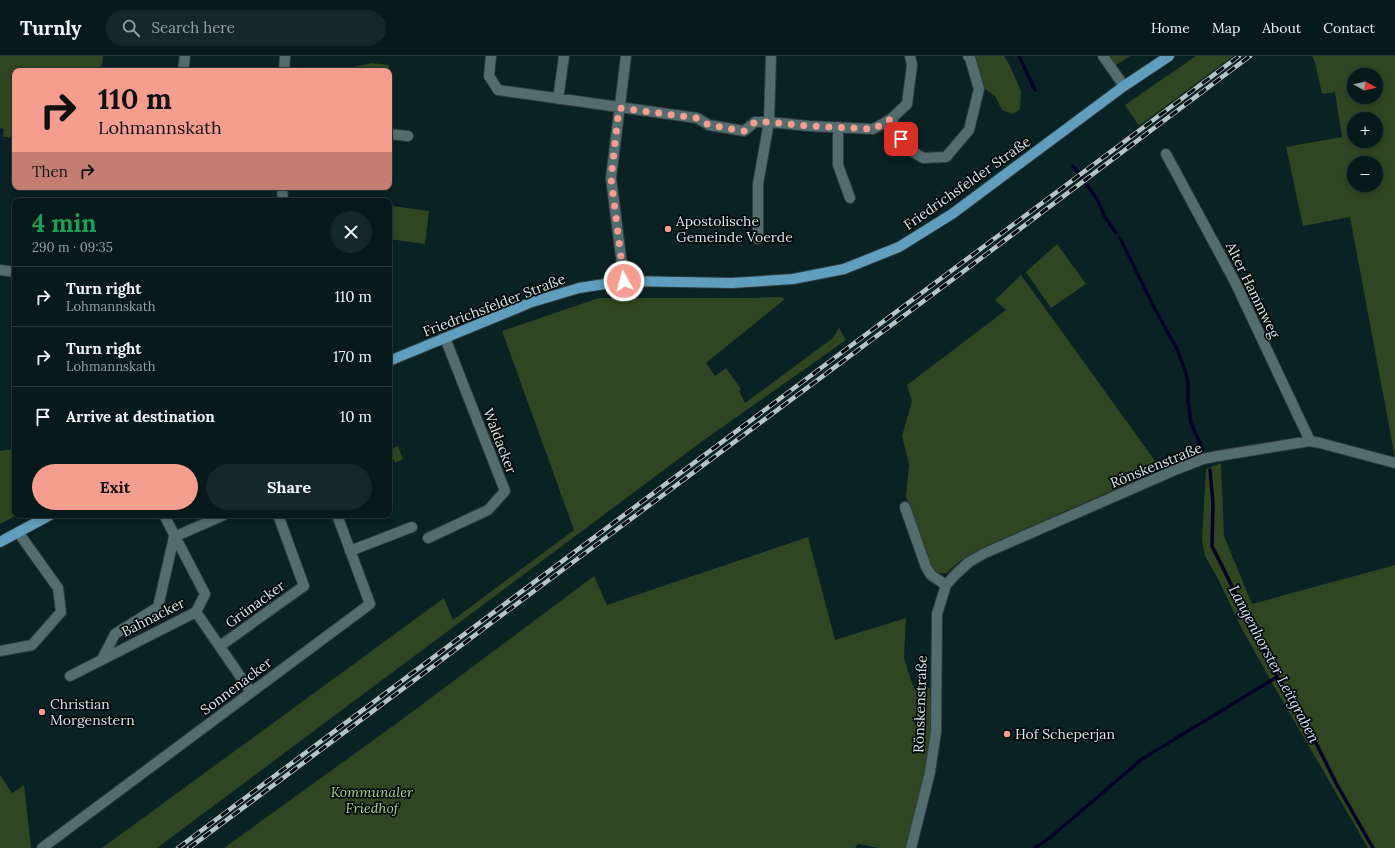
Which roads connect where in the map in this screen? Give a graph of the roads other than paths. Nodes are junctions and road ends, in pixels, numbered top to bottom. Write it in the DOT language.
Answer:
graph roads {
  1 [pos="185,56"];
  2 [pos="284,56"];
  3 [pos="492,56"];
  4 [pos="564,56"];
  5 [pos="626,56"];
  6 [pos="771,56"];
  7 [pos="910,56"];
  8 [pos="968,56"];
  9 [pos="1103,56"];
  10 [pos="1169,56"];
  11 [pos="183,68"];
  12 [pos="284,68"];
  13 [pos="1124,86"];
  14 [pos="558,99"];
  15 [pos="619,108"];
  16 [pos="891,119"];
  17 [pos="769,122"];
  18 [pos="838,127"];
  19 [pos="392,134"];
  20 [pos="408,136"];
  21 [pos="1166,154"];
  22 [pos="850,198"];
  23 [pos="758,238"];
  24 [pos="0,270"];
  25 [pos="12,272"];
  26 [pos="624,281"];
  27 [pos="445,338"];
  28 [pos="392,360"];
  29 [pos="1310,441"];
  30 [pos="1395,463"];
  31 [pos="904,507"];
  32 [pos="44,518"];
  33 [pos="165,518"];
  34 [pos="217,518"];
  35 [pos="279,518"];
  36 [pos="338,518"];
  37 [pos="412,528"];
  38 [pos="18,532"];
  39 [pos="174,537"];
  40 [pos="428,538"];
  41 [pos="0,542"];
  42 [pos="350,551"];
  43 [pos="946,585"];
  44 [pos="196,612"];
  45 [pos="220,646"];
  46 [pos="0,651"];
  47 [pos="102,659"];
  48 [pos="70,676"];
  49 [pos="251,692"];
  50 [pos="42,848"];
  51 [pos="911,848"];
  1 -- 11 [label="street"];
  2 -- 12 [label="street"];
  3 -- 14 [label="street"];
  4 -- 14 [label="street"];
  5 -- 15 [label="street"];
  6 -- 17 [label="street"];
  7 -- 16 [label="street"];
  8 -- 16 [label="street"];
  9 -- 13 [label="street"];
  10 -- 13 [label="main road, Friedrichsfelder Straße"];
  13 -- 26 [label="main road, Friedrichsfelder Straße"];
  14 -- 15 [label="street"];
  15 -- 17 [label="street"];
  15 -- 26 [label="street"];
  16 -- 18 [label="street"];
  17 -- 18 [label="street"];
  17 -- 23 [label="street"];
  18 -- 22 [label="street"];
  19 -- 20 [label="street"];
  21 -- 29 [label="street, Alter Hammweg"];
  24 -- 25 [label="street"];
  26 -- 27 [label="main road, Friedrichsfelder Straße"];
  27 -- 28 [label="main road, Friedrichsfelder Straße"];
  27 -- 40 [label="street, Waldacker"];
  29 -- 30 [label="street, Rönskenstraße"];
  29 -- 43 [label="street, Rönskenstraße"];
  31 -- 43 [label="street"];
  32 -- 38 [label="main road"];
  33 -- 39 [label="street, Bahnacker"];
  34 -- 39 [label="street"];
  35 -- 45 [label="street, Grünacker"];
  36 -- 42 [label="street, Sonnenacker"];
  37 -- 42 [label="street"];
  38 -- 41 [label="main road"];
  38 -- 46 [label="street"];
  39 -- 44 [label="street, Bahnacker"];
  39 -- 47 [label="street"];
  42 -- 49 [label="street, Sonnenacker"];
  43 -- 51 [label="street, Rönskenstraße"];
  44 -- 45 [label="street"];
  44 -- 47 [label="street, Bahnacker"];
  45 -- 49 [label="street"];
  47 -- 48 [label="street, Bahnacker"];
  49 -- 50 [label="street, Sonnenacker"];
}
